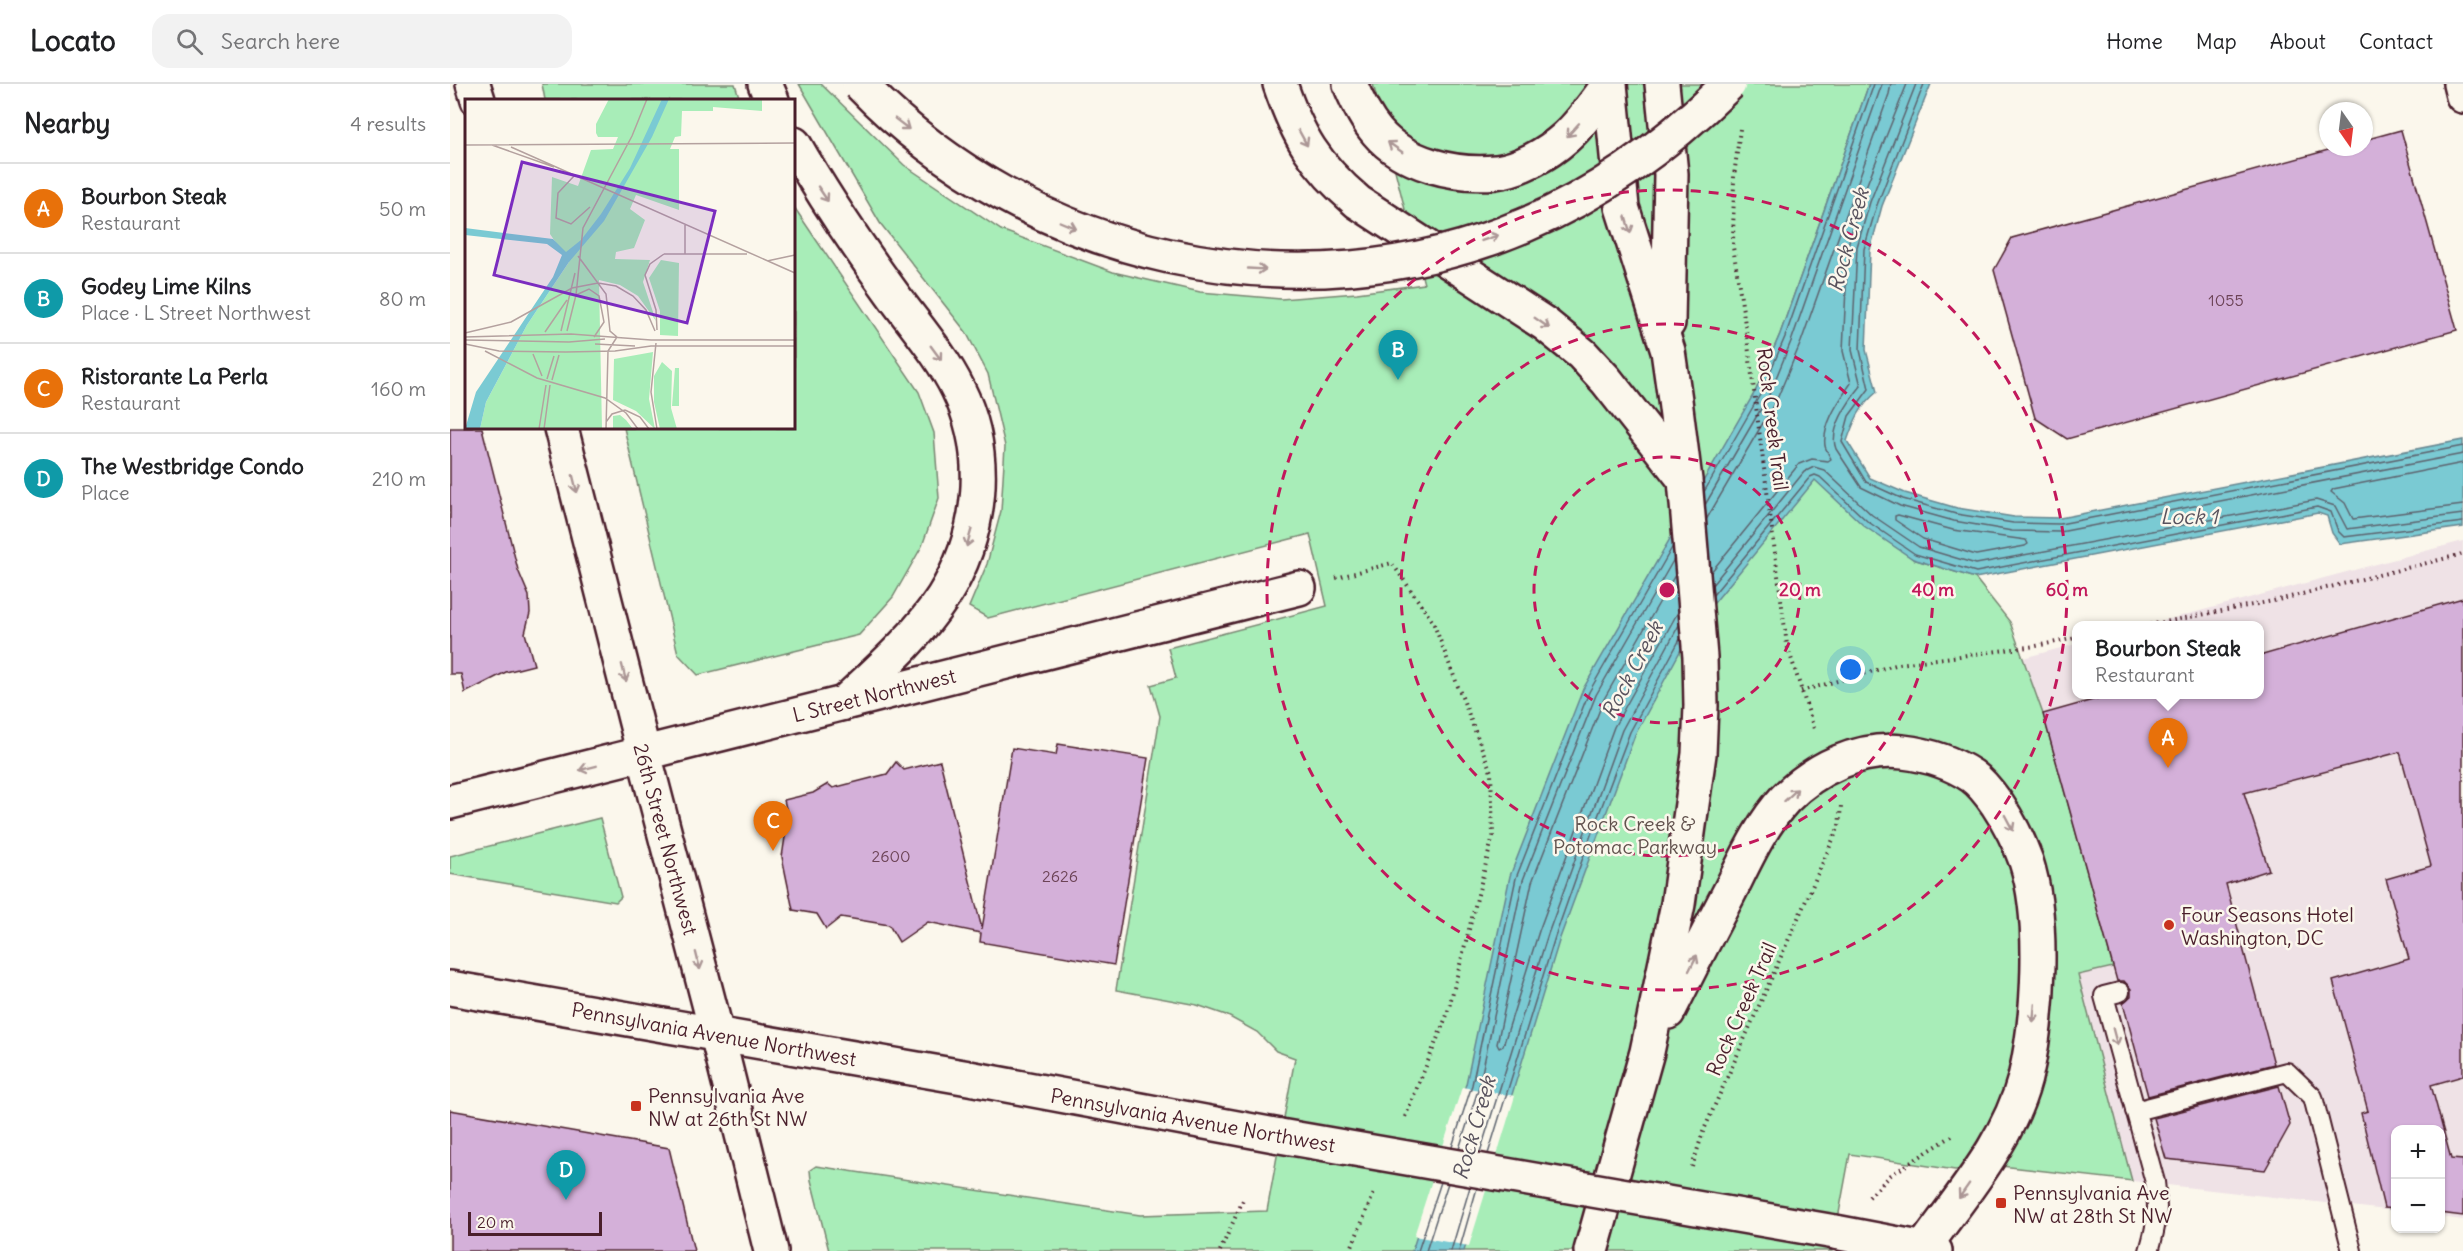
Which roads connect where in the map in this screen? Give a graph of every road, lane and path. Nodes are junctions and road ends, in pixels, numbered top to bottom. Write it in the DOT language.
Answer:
graph roads {
  1 [pos="474,84"];
  2 [pos="765,84"];
  3 [pos="860,84"];
  4 [pos="1280,84"];
  5 [pos="1350,84"];
  6 [pos="1610,84"];
  7 [pos="1662,84"];
  8 [pos="1729,84"];
  9 [pos="2460,84"];
  10 [pos="2463,96"];
  11 [pos="478,99"];
  12 [pos="772,99"];
  13 [pos="1741,118"];
  14 [pos="795,146"];
  15 [pos="1668,351"];
  16 [pos="561,429"];
  17 [pos="1685,480"];
  18 [pos="2463,554"];
  19 [pos="1299,588"];
  20 [pos="2170,621"];
  21 [pos="2072,639"];
  22 [pos="1801,691"];
  23 [pos="844,703"];
  24 [pos="1819,743"];
  25 [pos="644,754"];
  26 [pos="450,802"];
  27 [pos="1841,803"];
  28 [pos="450,987"];
  29 [pos="2120,992"];
  30 [pos="717,1034"];
  31 [pos="1647,1052"];
  32 [pos="2135,1111"];
  33 [pos="1403,1122"];
  34 [pos="1953,1135"];
  35 [pos="1690,1175"];
  36 [pos="1377,1186"];
  37 [pos="1244,1198"];
  38 [pos="1835,1232"];
  39 [pos="1929,1250"];
  40 [pos="771,1251"];
  41 [pos="1220,1251"];
  42 [pos="1350,1251"];
  43 [pos="1591,1251"];
  44 [pos="2149,1251"];
  45 [pos="2352,1251"];
  1 -- 11 [label="main road"];
  2 -- 12 [label="main road"];
  3 -- 8 [label="main road, one-way, bridge"];
  4 -- 17 [label="main road, one-way"];
  6 -- 5 [label="main road, one-way"];
  6 -- 15 [label="main road, one-way"];
  7 -- 15 [label="main road"];
  9 -- 10 [label="main road"];
  13 -- 22 [label="path, Rock Creek Trail"];
  14 -- 23 [label="main road, one-way"];
  15 -- 17 [label="main road"];
  16 -- 25 [label="main road, 26th Street Northwest, one-way"];
  17 -- 31 [label="main road"];
  18 -- 20 [label="path"];
  19 -- 23 [label="main road, L Street Northwest"];
  19 -- 33 [label="path"];
  21 -- 22 [label="path"];
  22 -- 24 [label="path, Rock Creek Trail"];
  23 -- 25 [label="main road, L Street Northwest"];
  25 -- 26 [label="main road, L Street Northwest, one-way"];
  25 -- 30 [label="main road, 26th Street Northwest, one-way"];
  27 -- 35 [label="path, Rock Creek Trail"];
  28 -- 30 [label="main road, Pennsylvania Avenue Northwest"];
  29 -- 32 [label="lane, one-way"];
  30 -- 38 [label="main road, Pennsylvania Avenue Northwest, bridge"];
  30 -- 40 [label="main road, 26th Street Northwest"];
  31 -- 39 [label="main road, one-way"];
  31 -- 43 [label="main road"];
  32 -- 44 [label="lane"];
  32 -- 45 [label="lane"];
  34 -- 38 [label="path"];
  36 -- 42 [label="path"];
  37 -- 41 [label="path"];
  38 -- 39 [label="main road, Pennsylvania Avenue Northwest"];
}
